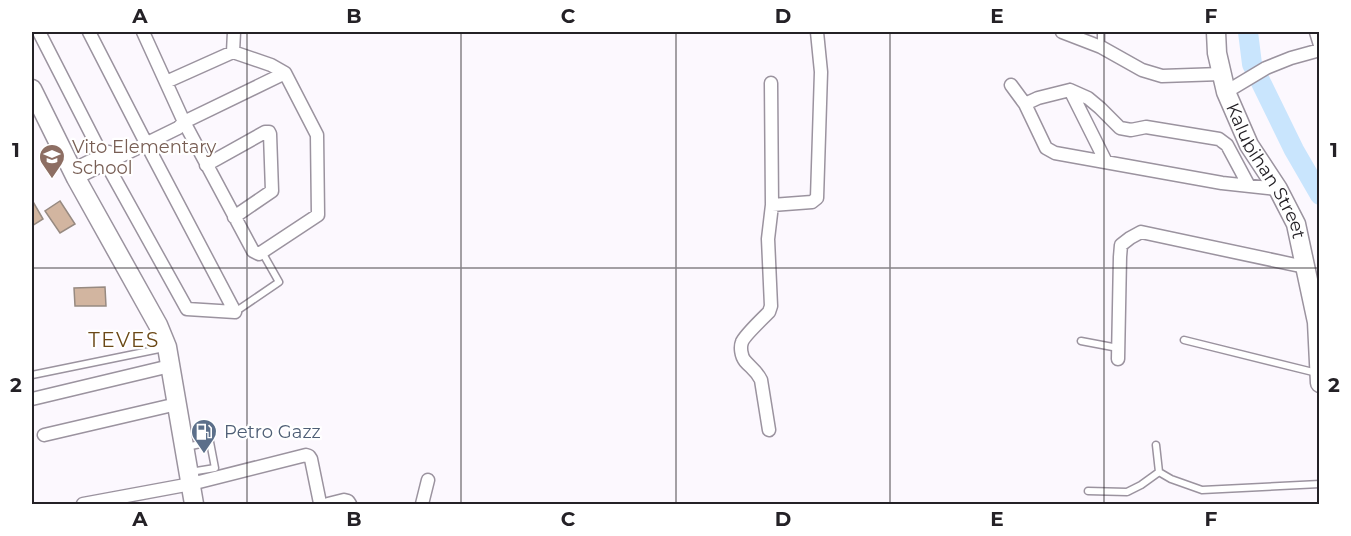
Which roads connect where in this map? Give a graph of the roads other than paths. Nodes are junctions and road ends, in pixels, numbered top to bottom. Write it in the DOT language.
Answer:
graph roads {
  1 [pos="39,32"];
  2 [pos="89,32"];
  3 [pos="143,32"];
  4 [pos="234,32"];
  5 [pos="817,32"];
  6 [pos="1062,32"];
  7 [pos="1101,32"];
  8 [pos="1216,32"];
  9 [pos="1316,32"];
  10 [pos="1101,47"];
  11 [pos="1320,47"];
  12 [pos="233,52"];
  13 [pos="285,73"];
  14 [pos="166,82"];
  15 [pos="771,83"];
  16 [pos="1224,83"];
  17 [pos="1011,85"];
  18 [pos="32,89"];
  19 [pos="1070,90"];
  20 [pos="1024,104"];
  21 [pos="184,122"];
  22 [pos="144,140"];
  23 [pos="104,160"];
  24 [pos="1106,162"];
  25 [pos="206,165"];
  26 [pos="74,174"];
  27 [pos="1249,186"];
  28 [pos="1278,189"];
  29 [pos="772,205"];
  30 [pos="234,216"];
  31 [pos="262,252"];
  32 [pos="1305,267"];
  33 [pos="235,312"];
  34 [pos="1184,340"];
  35 [pos="1081,341"];
  36 [pos="167,347"];
  37 [pos="1118,353"];
  38 [pos="170,366"];
  39 [pos="32,375"];
  40 [pos="1319,378"];
  41 [pos="32,399"];
  42 [pos="177,404"];
  43 [pos="769,430"];
  44 [pos="44,435"];
  45 [pos="1156,444"];
  46 [pos="184,447"];
  47 [pos="1159,472"];
  48 [pos="195,477"];
  49 [pos="428,480"];
  50 [pos="1320,484"];
  51 [pos="1088,490"];
  52 [pos="83,504"];
  53 [pos="194,504"];
  54 [pos="322,504"];
  55 [pos="327,504"];
  56 [pos="350,504"];
  57 [pos="422,504"];
  1 -- 23 [label="street"];
  2 -- 22 [label="street"];
  3 -- 14 [label="street"];
  4 -- 12 [label="street"];
  5 -- 29 [label="street"];
  6 -- 10 [label="street"];
  7 -- 10 [label="lane"];
  8 -- 16 [label="street, Kalubihan Street"];
  9 -- 11 [label="street"];
  10 -- 16 [label="street"];
  11 -- 16 [label="street"];
  12 -- 13 [label="street"];
  12 -- 14 [label="street"];
  13 -- 21 [label="street"];
  13 -- 31 [label="street"];
  14 -- 21 [label="street"];
  15 -- 29 [label="street"];
  16 -- 28 [label="street, Kalubihan Street"];
  17 -- 20 [label="street"];
  18 -- 26 [label="street"];
  19 -- 20 [label="street"];
  19 -- 24 [label="street"];
  19 -- 27 [label="street"];
  20 -- 24 [label="street"];
  21 -- 22 [label="street"];
  21 -- 25 [label="street"];
  22 -- 23 [label="street"];
  22 -- 33 [label="street"];
  23 -- 26 [label="street"];
  23 -- 33 [label="street"];
  24 -- 27 [label="street"];
  25 -- 30 [label="street"];
  25 -- 30 [label="street"];
  26 -- 36 [label="street"];
  27 -- 28 [label="street"];
  28 -- 32 [label="street, Kalubihan Street"];
  29 -- 43 [label="street"];
  30 -- 31 [label="street"];
  31 -- 33 [label="lane"];
  32 -- 37 [label="street"];
  32 -- 40 [label="street, Kalubihan Street"];
  34 -- 40 [label="lane"];
  35 -- 37 [label="lane"];
  36 -- 38 [label="street"];
  36 -- 39 [label="lane"];
  38 -- 41 [label="street"];
  38 -- 42 [label="street"];
  42 -- 44 [label="street"];
  42 -- 46 [label="street"];
  45 -- 47 [label="lane"];
  46 -- 48 [label="street"];
  46 -- 48 [label="lane"];
  47 -- 50 [label="lane"];
  47 -- 51 [label="lane"];
  48 -- 52 [label="street"];
  48 -- 53 [label="street"];
  48 -- 54 [label="street"];
  49 -- 57 [label="street"];
  55 -- 56 [label="street"];
}
